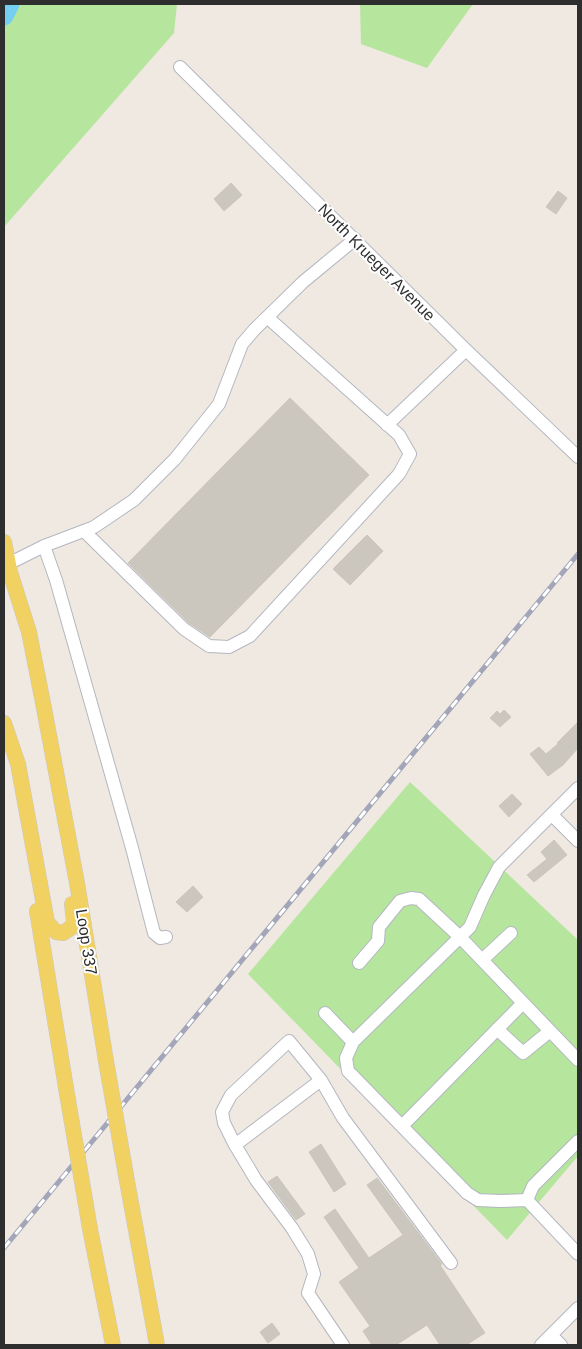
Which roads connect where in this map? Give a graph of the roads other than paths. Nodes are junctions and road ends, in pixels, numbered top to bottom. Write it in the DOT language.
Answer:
graph roads {
  1 [pos="180,67"];
  2 [pos="355,239"];
  3 [pos="267,317"];
  4 [pos="466,350"];
  5 [pos="387,425"];
  6 [pos="578,458"];
  7 [pos="84,531"];
  8 [pos="4,542"];
  9 [pos="44,546"];
  10 [pos="6,564"];
  11 [pos="43,703"];
  12 [pos="4,723"];
  13 [pos="4,732"];
  14 [pos="578,788"];
  15 [pos="552,815"];
  16 [pos="578,841"];
  17 [pos="511,933"];
  18 [pos="166,937"];
  19 [pos="460,937"];
  20 [pos="482,960"];
  21 [pos="358,963"];
  22 [pos="523,1003"];
  23 [pos="325,1013"];
  24 [pos="497,1029"];
  25 [pos="550,1031"];
  26 [pos="353,1042"];
  27 [pos="578,1060"];
  28 [pos="321,1080"];
  29 [pos="402,1126"];
  30 [pos="578,1141"];
  31 [pos="235,1145"];
  32 [pos="528,1200"];
  33 [pos="578,1254"];
  34 [pos="451,1263"];
  35 [pos="578,1308"];
  36 [pos="551,1335"];
  37 [pos="113,1345"];
  38 [pos="157,1345"];
  39 [pos="343,1345"];
  40 [pos="541,1345"];
  41 [pos="561,1345"];
  1 -- 2 [label="street, North Krueger Avenue"];
  2 -- 3 [label="street"];
  2 -- 4 [label="street, North Krueger Avenue"];
  3 -- 5 [label="street"];
  3 -- 7 [label="street"];
  4 -- 5 [label="street"];
  4 -- 6 [label="street, North Krueger Avenue"];
  5 -- 7 [label="street"];
  7 -- 9 [label="street"];
  8 -- 10 [label="main road, Loop 337"];
  9 -- 10 [label="street"];
  9 -- 18 [label="street"];
  10 -- 11 [label="main road, Loop 337"];
  11 -- 12 [label="main road"];
  11 -- 38 [label="main road, Loop 337, bridge"];
  13 -- 37 [label="main road, bridge"];
  14 -- 15 [label="street"];
  15 -- 16 [label="street"];
  15 -- 19 [label="street"];
  17 -- 20 [label="street"];
  19 -- 20 [label="street"];
  19 -- 21 [label="street"];
  19 -- 26 [label="street"];
  20 -- 22 [label="street"];
  22 -- 24 [label="street"];
  22 -- 25 [label="street"];
  23 -- 26 [label="street"];
  24 -- 25 [label="street"];
  24 -- 29 [label="street"];
  25 -- 27 [label="street"];
  26 -- 29 [label="street"];
  28 -- 31 [label="street"];
  28 -- 31 [label="street"];
  28 -- 34 [label="street"];
  29 -- 32 [label="street"];
  30 -- 32 [label="street"];
  31 -- 39 [label="street"];
  32 -- 33 [label="street"];
  35 -- 36 [label="street"];
  36 -- 40 [label="street"];
  36 -- 41 [label="street"];
}
